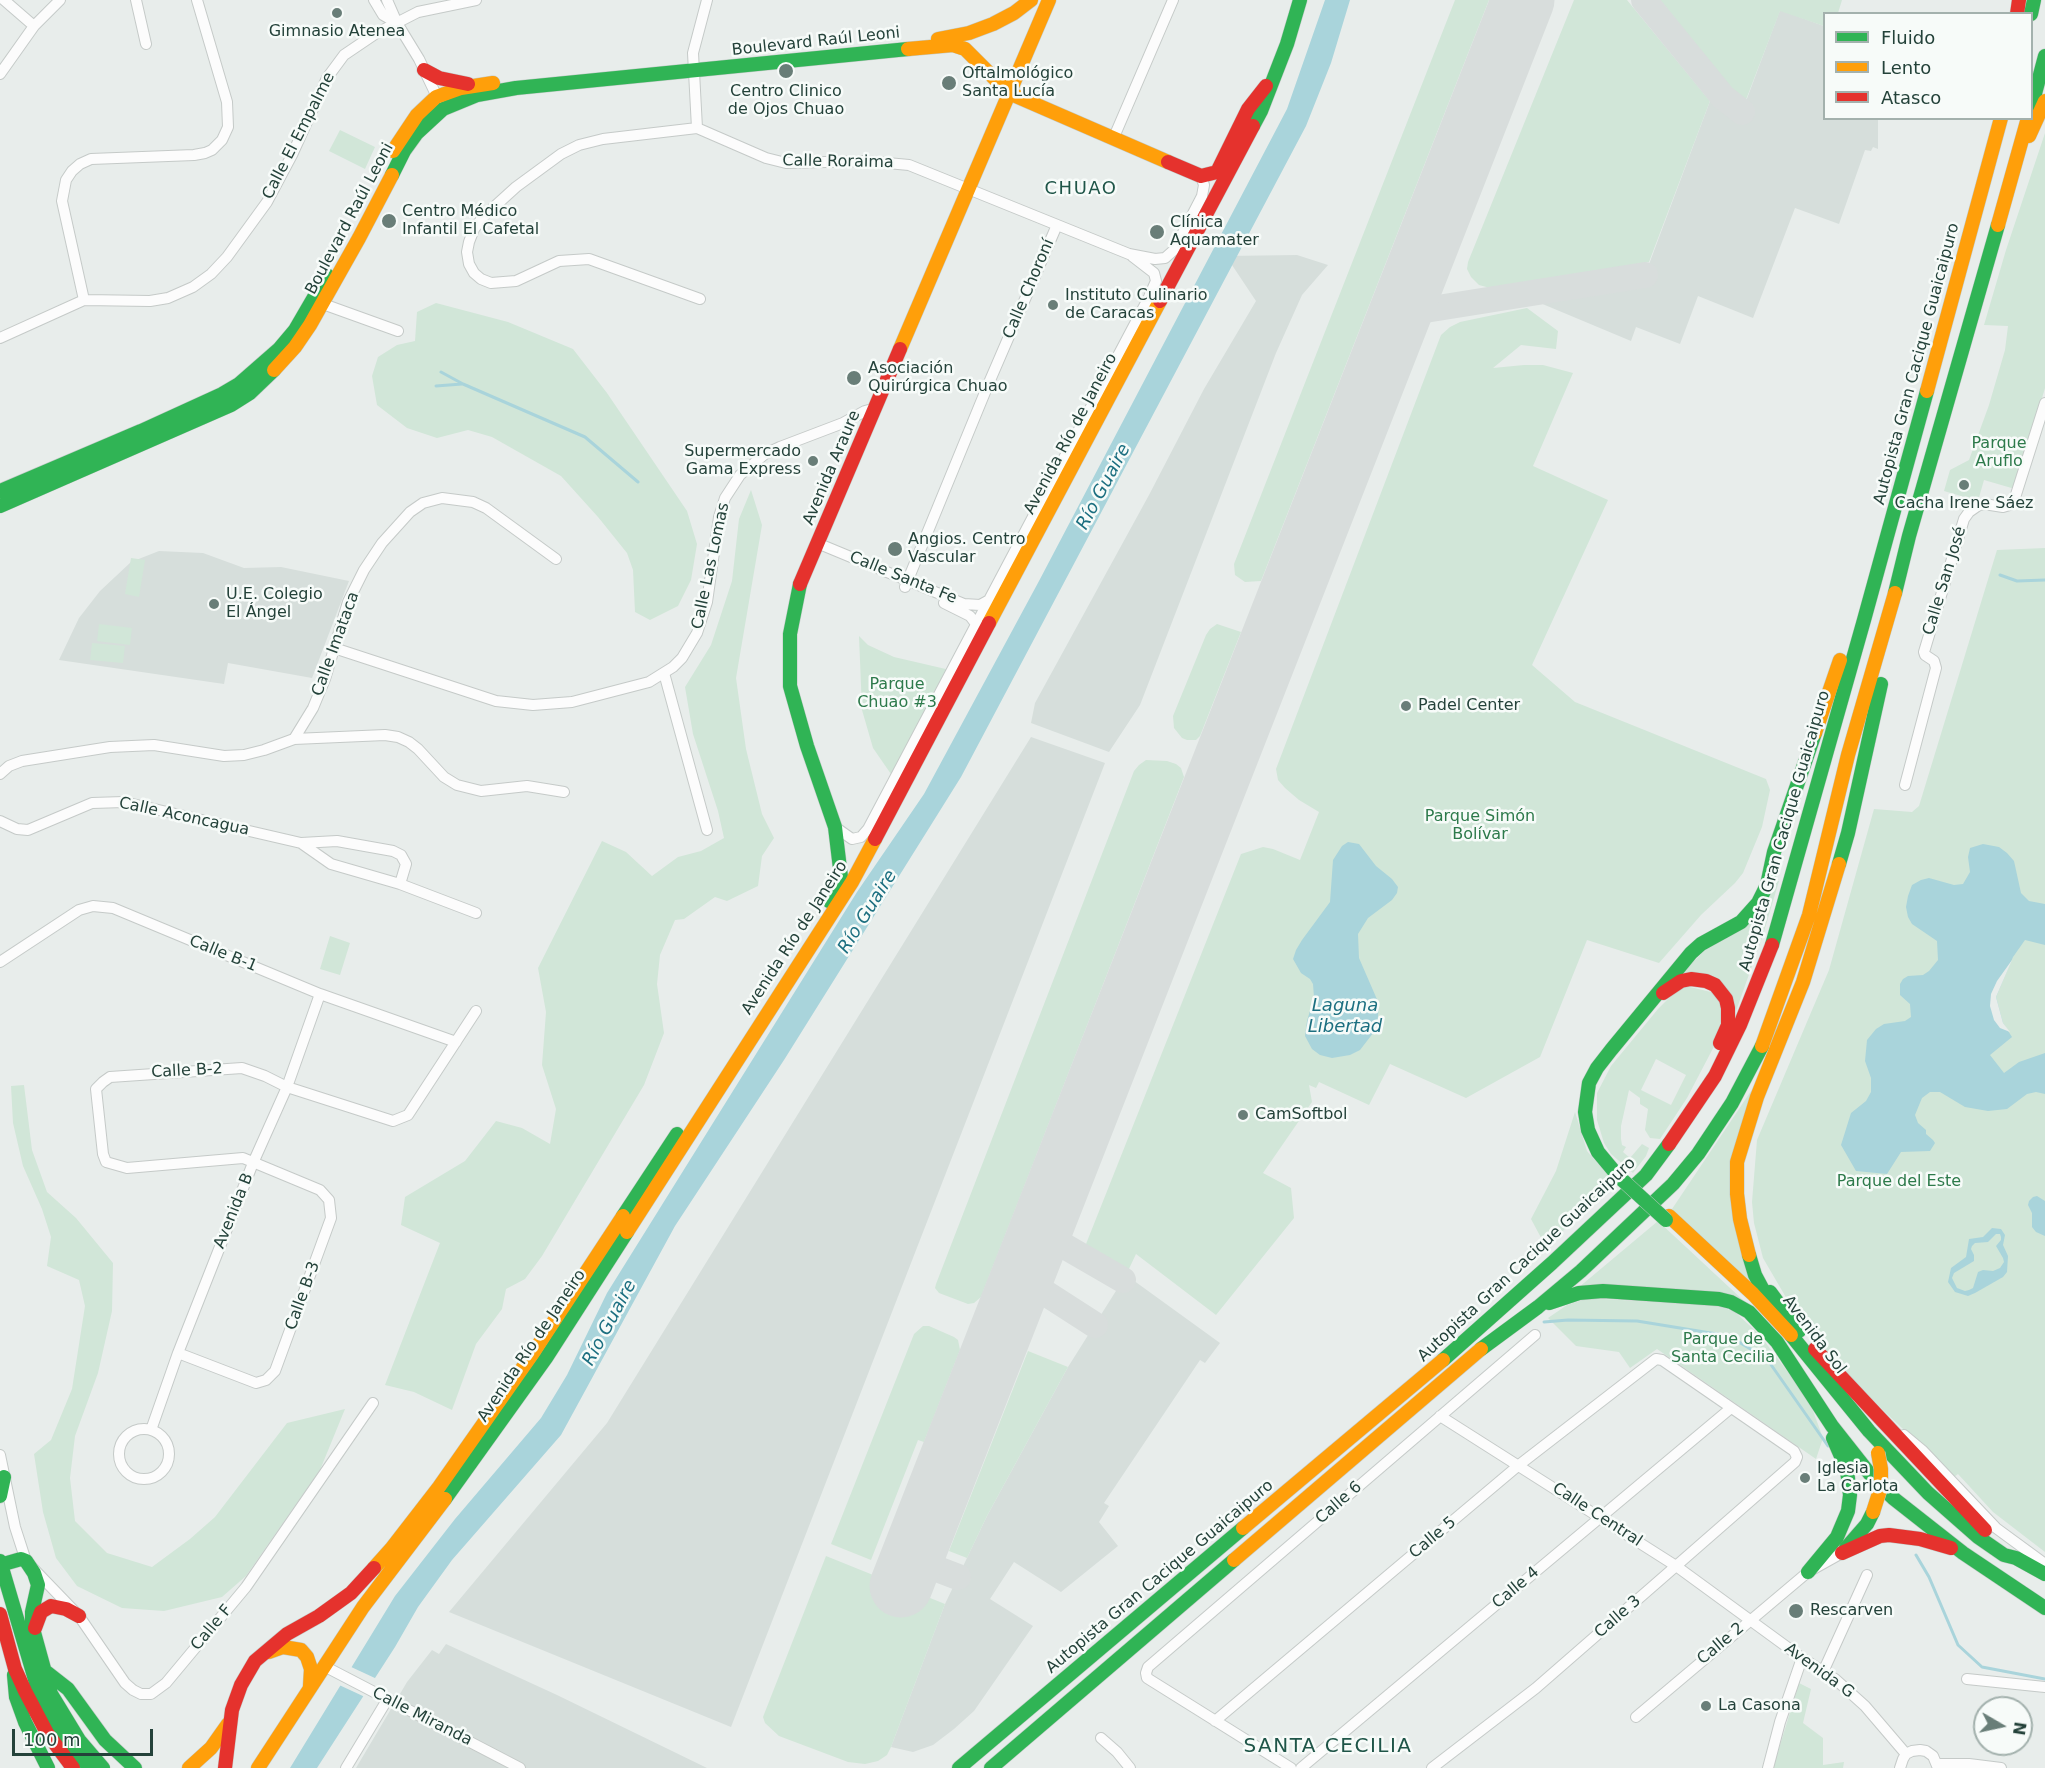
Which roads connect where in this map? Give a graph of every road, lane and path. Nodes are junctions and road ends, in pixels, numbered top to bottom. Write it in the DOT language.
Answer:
graph roads {
  1 [pos="4,0"];
  2 [pos="60,0"];
  3 [pos="136,0"];
  4 [pos="197,0"];
  5 [pos="374,0"];
  6 [pos="387,0"];
  7 [pos="476,0"];
  8 [pos="707,0"];
  9 [pos="1031,0"];
  10 [pos="1048,0"];
  11 [pos="1173,0"];
  12 [pos="1300,0"];
  13 [pos="397,23"];
  14 [pos="34,26"];
  15 [pos="146,44"];
  16 [pos="2045,56"];
  17 [pos="694,65"];
  18 [pos="424,70"];
  19 [pos="0,74"];
  20 [pos="1275,74"];
  21 [pos="474,85"];
  22 [pos="1009,93"];
  23 [pos="2033,98"];
  24 [pos="2045,101"];
  25 [pos="440,103"];
  26 [pos="2000,120"];
  27 [pos="2027,120"];
  28 [pos="697,128"];
  29 [pos="1114,137"];
  30 [pos="2014,169"];
  31 [pos="1201,176"];
  32 [pos="969,187"];
  33 [pos="1057,225"];
  34 [pos="1129,254"];
  35 [pos="700,299"];
  36 [pos="84,300"];
  37 [pos="323,304"];
  38 [pos="398,331"];
  39 [pos="0,338"];
  40 [pos="1138,342"];
  41 [pos="1106,379"];
  42 [pos="2045,403"];
  43 [pos="876,408"];
  44 [pos="843,423"];
  45 [pos="861,443"];
  46 [pos="0,491"];
  47 [pos="0,506"];
  48 [pos="816,546"];
  49 [pos="556,558"];
  50 [pos="907,584"];
  51 [pos="988,600"];
  52 [pos="1864,620"];
  53 [pos="976,624"];
  54 [pos="1886,628"];
  55 [pos="334,648"];
  56 [pos="664,673"];
  57 [pos="949,678"];
  58 [pos="932,734"];
  59 [pos="294,739"];
  60 [pos="0,774"];
  61 [pos="1905,785"];
  62 [pos="564,792"];
  63 [pos="0,821"];
  64 [pos="834,827"];
  65 [pos="707,830"];
  66 [pos="301,843"];
  67 [pos="400,884"];
  68 [pos="476,913"];
  69 [pos="0,962"];
  70 [pos="320,993"];
  71 [pos="476,1011"];
  72 [pos="456,1042"];
  73 [pos="287,1087"];
  74 [pos="1680,1130"];
  75 [pos="253,1163"];
  76 [pos="1621,1174"];
  77 [pos="1667,1218"];
  78 [pos="1749,1255"];
  79 [pos="1538,1306"];
  80 [pos="1534,1335"];
  81 [pos="1791,1335"];
  82 [pos="1777,1342"];
  83 [pos="178,1353"];
  84 [pos="373,1403"];
  85 [pos="1731,1408"];
  86 [pos="1873,1413"];
  87 [pos="1440,1416"];
  88 [pos="1832,1426"];
  89 [pos="151,1430"];
  90 [pos="1869,1431"];
  91 [pos="0,1455"];
  92 [pos="1519,1465"];
  93 [pos="4,1477"];
  94 [pos="0,1496"];
  95 [pos="1600,1517"];
  96 [pos="1842,1553"];
  97 [pos="1963,1553"];
  98 [pos="2016,1558"];
  99 [pos="0,1561"];
  100 [pos="26,1561"];
  101 [pos="2045,1564"];
  102 [pos="0,1565"];
  103 [pos="1676,1566"];
  104 [pos="1808,1572"];
  105 [pos="2045,1574"];
  106 [pos="1867,1575"];
  107 [pos="2045,1608"];
  108 [pos="0,1614"];
  109 [pos="79,1616"];
  110 [pos="1750,1619"];
  111 [pos="34,1634"];
  112 [pos="301,1650"];
  113 [pos="263,1654"];
  114 [pos="1802,1658"];
  115 [pos="324,1666"];
  116 [pos="15,1669"];
  117 [pos="45,1671"];
  118 [pos="1823,1672"];
  119 [pos="1967,1679"];
  120 [pos="2045,1688"];
  121 [pos="309,1689"];
  122 [pos="385,1699"];
  123 [pos="1636,1717"];
  124 [pos="1215,1721"];
  125 [pos="230,1722"];
  126 [pos="1101,1738"];
  127 [pos="1906,1754"];
  128 [pos="1938,1766"];
  129 [pos="48,1768"];
  130 [pos="73,1768"];
  131 [pos="90,1768"];
  132 [pos="103,1768"];
  133 [pos="135,1768"];
  134 [pos="189,1768"];
  135 [pos="225,1768"];
  136 [pos="258,1768"];
  137 [pos="346,1768"];
  138 [pos="519,1768"];
  139 [pos="959,1768"];
  140 [pos="991,1768"];
  141 [pos="1130,1768"];
  142 [pos="1291,1768"];
  143 [pos="1301,1768"];
  144 [pos="1432,1768"];
  145 [pos="1768,1768"];
  146 [pos="1900,1768"];
  147 [pos="2001,1768"];
  1 -- 14 [label="street"];
  2 -- 14 [label="street"];
  3 -- 15 [label="street"];
  4 -- 36 [label="street"];
  5 -- 13 [label="street"];
  6 -- 13 [label="street"];
  7 -- 13 [label="street, Calle El Empalme"];
  8 -- 17 [label="street"];
  9 -- 17 [label="main road, Boulevard Raúl Leoni"];
  10 -- 22 [label="main road, Avenida Araure"];
  11 -- 29 [label="street"];
  12 -- 20 [label="main road, Avenida Río de Janeiro"];
  13 -- 18 [label="street"];
  13 -- 36 [label="street, Calle El Empalme"];
  14 -- 19 [label="street"];
  16 -- 23 [label="main road"];
  17 -- 21 [label="main road, Boulevard Raúl Leoni"];
  17 -- 22 [label="main road, Boulevard Raúl Leoni"];
  17 -- 25 [label="main road, Boulevard Raúl Leoni"];
  17 -- 28 [label="street"];
  18 -- 21 [label="main road"];
  18 -- 25 [label="street"];
  20 -- 31 [label="main road, Avenida Río de Janeiro"];
  20 -- 40 [label="main road, Avenida Río de Janeiro"];
  21 -- 25 [label="main road, Boulevard Raúl Leoni"];
  22 -- 29 [label="main road"];
  22 -- 32 [label="main road, Avenida Araure"];
  24 -- 30 [label="main road"];
  25 -- 37 [label="main road, Boulevard Raúl Leoni"];
  25 -- 46 [label="main road, Boulevard Raúl Leoni"];
  26 -- 52 [label="main road, Autopista Gran Cacique Guaicaipuro"];
  27 -- 30 [label="main road, Autopista Gran Cacique Guaicaipuro"];
  28 -- 32 [label="street, Calle Roraima"];
  28 -- 35 [label="street"];
  29 -- 31 [label="main road"];
  30 -- 54 [label="main road, Autopista Gran Cacique Guaicaipuro"];
  31 -- 34 [label="street, Calle Roraima"];
  32 -- 33 [label="street, Calle Roraima"];
  32 -- 43 [label="main road, Avenida Araure"];
  33 -- 34 [label="street, Calle Roraima"];
  33 -- 50 [label="street, Calle Choroní"];
  34 -- 41 [label="street, Avenida Río de Janeiro"];
  36 -- 39 [label="street"];
  37 -- 38 [label="street"];
  37 -- 47 [label="main road, Boulevard Raúl Leoni"];
  40 -- 41 [label="main road"];
  40 -- 58 [label="main road, Avenida Río de Janeiro"];
  41 -- 51 [label="street, Avenida Río de Janeiro"];
  42 -- 61 [label="street, Calle San José"];
  43 -- 44 [label="street, Calle Las Lomas"];
  43 -- 45 [label="main road, Avenida Araure"];
  44 -- 45 [label="street"];
  44 -- 56 [label="street, Calle Las Lomas"];
  45 -- 48 [label="main road, Avenida Araure"];
  48 -- 50 [label="street, Calle Santa Fe"];
  48 -- 64 [label="main road, Avenida Araure"];
  49 -- 55 [label="street, Calle Imataca"];
  50 -- 51 [label="street, Calle Santa Fe"];
  50 -- 53 [label="street, Calle Santa Fe"];
  51 -- 53 [label="street, Avenida Río de Janeiro"];
  52 -- 74 [label="main road, Autopista Gran Cacique Guaicaipuro"];
  52 -- 76 [label="main road"];
  53 -- 57 [label="street, Avenida Río de Janeiro"];
  54 -- 78 [label="main road"];
  54 -- 79 [label="main road, Autopista Gran Cacique Guaicaipuro"];
  55 -- 56 [label="street, Calle Las Lomas"];
  55 -- 59 [label="street, Calle Imataca"];
  56 -- 65 [label="street"];
  57 -- 58 [label="main road"];
  57 -- 64 [label="street, Avenida Río de Janeiro"];
  58 -- 115 [label="main road, Avenida Río de Janeiro"];
  59 -- 60 [label="street"];
  59 -- 62 [label="street"];
  63 -- 66 [label="street, Calle Aconcagua"];
  64 -- 113 [label="main road, Avenida Río de Janeiro"];
  66 -- 67 [label="street, Calle Aconcagua"];
  66 -- 67 [label="street, Calle Aconcagua"];
  67 -- 68 [label="street, Calle Aconcagua"];
  69 -- 70 [label="street, Calle B-1"];
  70 -- 72 [label="street, Calle B-1"];
  70 -- 73 [label="street, Avenida B"];
  71 -- 72 [label="street, Calle B-2"];
  72 -- 73 [label="street, Calle B-2"];
  73 -- 75 [label="street, Avenida B"];
  73 -- 75 [label="street, Calle B-2"];
  74 -- 76 [label="main road"];
  74 -- 139 [label="main road, Autopista Gran Cacique Guaicaipuro"];
  75 -- 83 [label="street, Avenida B"];
  75 -- 83 [label="street, Calle B-3"];
  76 -- 77 [label="main road, bridge"];
  77 -- 81 [label="main road"];
  77 -- 82 [label="main road"];
  78 -- 81 [label="main road, Avenida Sol"];
  78 -- 86 [label="main road, Avenida Sol"];
  79 -- 82 [label="main road"];
  79 -- 140 [label="main road, Autopista Gran Cacique Guaicaipuro"];
  80 -- 87 [label="street, Calle 6"];
  81 -- 90 [label="main road, Avenida Sol"];
  82 -- 88 [label="main road, Avenida Sol"];
  83 -- 89 [label="street, Avenida B"];
  84 -- 109 [label="street, Calle F"];
  85 -- 92 [label="street, Calle 5"];
  85 -- 95 [label="street, Calle 4"];
  85 -- 103 [label="street, Calle 3"];
  86 -- 98 [label="main road, Avenida Sol"];
  86 -- 101 [label="street, Avenida Sol"];
  87 -- 92 [label="street, Calle Central"];
  87 -- 124 [label="street, Calle 6"];
  88 -- 97 [label="main road, Avenida Sol"];
  88 -- 104 [label="main road"];
  89 -- 89 [label="street"];
  90 -- 96 [label="main road, bridge"];
  90 -- 98 [label="main road, Avenida Sol"];
  91 -- 93 [label="street"];
  92 -- 95 [label="street, Calle Central"];
  92 -- 124 [label="street, Calle 5"];
  93 -- 94 [label="main road"];
  93 -- 100 [label="street"];
  95 -- 103 [label="street, Calle Central"];
  95 -- 143 [label="street, Calle 4"];
  96 -- 97 [label="main road"];
  96 -- 104 [label="street"];
  97 -- 107 [label="main road, Avenida Sol"];
  98 -- 105 [label="main road, Avenida Sol"];
  99 -- 102 [label="main road"];
  100 -- 102 [label="main road"];
  100 -- 109 [label="street, Calle F"];
  100 -- 111 [label="main road"];
  102 -- 131 [label="main road"];
  103 -- 110 [label="street, Calle Central"];
  103 -- 144 [label="street, Calle 3"];
  104 -- 110 [label="street, Calle 2"];
  106 -- 118 [label="street"];
  108 -- 116 [label="main road"];
  109 -- 111 [label="main road"];
  110 -- 114 [label="street, Avenida G"];
  110 -- 123 [label="street, Calle 2"];
  111 -- 117 [label="main road"];
  112 -- 113 [label="main road"];
  112 -- 115 [label="main road"];
  112 -- 121 [label="main road"];
  113 -- 125 [label="main road, Avenida Río de Janeiro"];
  114 -- 118 [label="street, Avenida G"];
  114 -- 145 [label="street"];
  115 -- 121 [label="main road, Avenida Río de Janeiro"];
  115 -- 122 [label="street, Calle Miranda"];
  116 -- 129 [label="main road"];
  116 -- 130 [label="main road"];
  117 -- 132 [label="main road"];
  117 -- 133 [label="main road"];
  118 -- 127 [label="street, Avenida G"];
  119 -- 120 [label="street"];
  121 -- 136 [label="main road, Avenida Río de Janeiro"];
  122 -- 137 [label="street"];
  122 -- 138 [label="street, Calle Miranda"];
  124 -- 142 [label="street"];
  125 -- 134 [label="main road"];
  125 -- 135 [label="main road, Avenida Río de Janeiro"];
  126 -- 141 [label="street"];
  127 -- 128 [label="street"];
  127 -- 146 [label="street"];
  128 -- 147 [label="street"];
}
